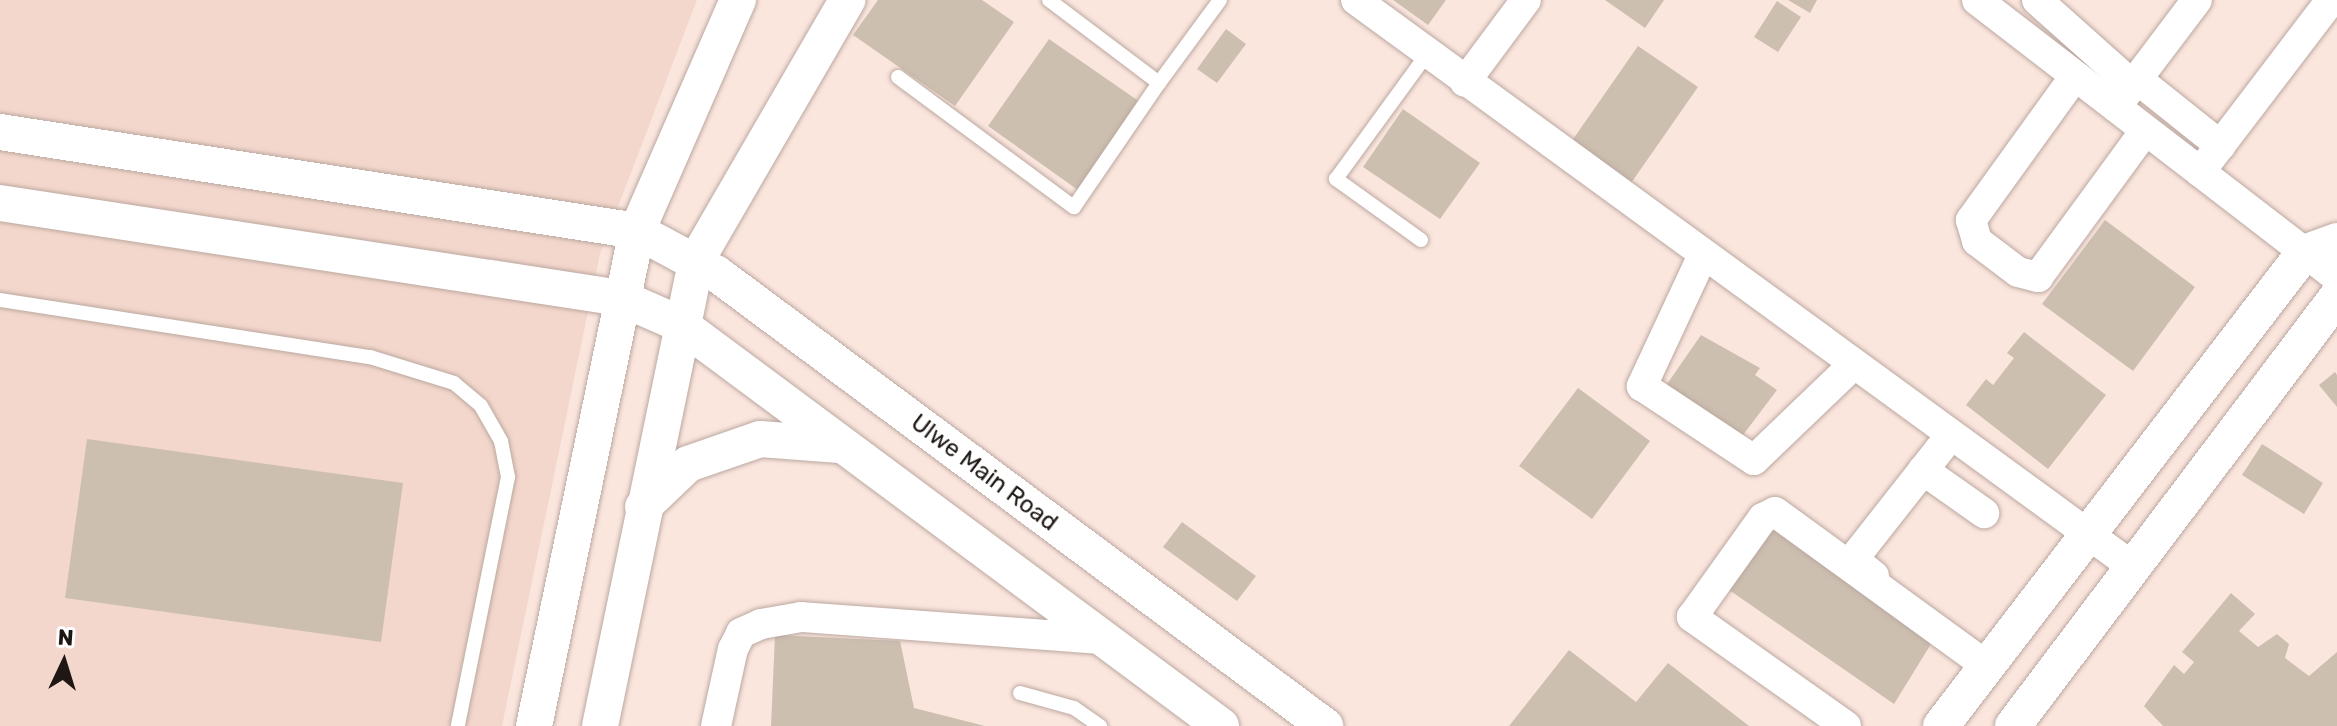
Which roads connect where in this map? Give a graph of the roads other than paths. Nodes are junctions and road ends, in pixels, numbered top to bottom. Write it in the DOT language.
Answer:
graph roads {
  1 [pos="738,0"];
  2 [pos="847,0"];
  3 [pos="1049,0"];
  4 [pos="1220,0"];
  5 [pos="1356,0"];
  6 [pos="1526,0"];
  7 [pos="1977,0"];
  8 [pos="2037,0"];
  9 [pos="2172,0"];
  10 [pos="2197,0"];
  11 [pos="2331,0"];
  12 [pos="1428,53"];
  13 [pos="2075,76"];
  14 [pos="898,77"];
  15 [pos="1465,82"];
  16 [pos="1159,83"];
  17 [pos="2118,89"];
  18 [pos="2145,131"];
  19 [pos="0,132"];
  20 [pos="2221,146"];
  21 [pos="2200,172"];
  22 [pos="0,203"];
  23 [pos="637,231"];
  24 [pos="1421,240"];
  25 [pos="2321,247"];
  26 [pos="1703,255"];
  27 [pos="696,261"];
  28 [pos="2337,277"];
  29 [pos="2337,297"];
  30 [pos="621,298"];
  31 [pos="0,300"];
  32 [pos="680,324"];
  33 [pos="1854,364"];
  34 [pos="1951,435"];
  35 [pos="842,445"];
  36 [pos="1923,470"];
  37 [pos="643,507"];
  38 [pos="1984,513"];
  39 [pos="2090,535"];
  40 [pos="2132,566"];
  41 [pos="1103,639"];
  42 [pos="1991,664"];
  43 [pos="1020,693"];
  44 [pos="458,726"];
  45 [pos="534,726"];
  46 [pos="601,726"];
  47 [pos="716,726"];
  48 [pos="1100,726"];
  49 [pos="1221,726"];
  50 [pos="1325,726"];
  51 [pos="1846,726"];
  52 [pos="1941,726"];
  53 [pos="2013,726"];
  1 -- 23 [label="street"];
  2 -- 27 [label="street"];
  3 -- 16 [label="lane"];
  4 -- 16 [label="lane"];
  5 -- 12 [label="street"];
  6 -- 15 [label="street"];
  7 -- 13 [label="street"];
  8 -- 17 [label="street"];
  9 -- 17 [label="street"];
  10 -- 17 [label="street"];
  11 -- 20 [label="street"];
  12 -- 15 [label="street"];
  12 -- 24 [label="lane"];
  13 -- 17 [label="street"];
  13 -- 18 [label="street"];
  14 -- 16 [label="lane"];
  15 -- 26 [label="street"];
  17 -- 18 [label="street"];
  17 -- 20 [label="street"];
  18 -- 21 [label="street"];
  19 -- 23 [label="street, Ulwe Main Road"];
  20 -- 21 [label="street"];
  21 -- 25 [label="street"];
  22 -- 30 [label="street"];
  23 -- 27 [label="street, Ulwe Main Road"];
  23 -- 30 [label="street"];
  25 -- 28 [label="street"];
  25 -- 39 [label="street"];
  26 -- 33 [label="street"];
  26 -- 33 [label="street"];
  27 -- 32 [label="street"];
  27 -- 50 [label="street, Ulwe Main Road"];
  29 -- 40 [label="street"];
  30 -- 32 [label="street"];
  30 -- 45 [label="street"];
  31 -- 44 [label="lane"];
  32 -- 35 [label="street"];
  32 -- 37 [label="street"];
  33 -- 34 [label="street"];
  34 -- 36 [label="street"];
  34 -- 39 [label="street"];
  35 -- 37 [label="street"];
  35 -- 41 [label="street"];
  36 -- 38 [label="street"];
  36 -- 42 [label="street"];
  37 -- 46 [label="street"];
  39 -- 40 [label="street"];
  39 -- 42 [label="street"];
  40 -- 53 [label="street"];
  41 -- 47 [label="street"];
  41 -- 49 [label="street"];
  42 -- 51 [label="street"];
  42 -- 52 [label="street"];
  43 -- 48 [label="lane"];
}
